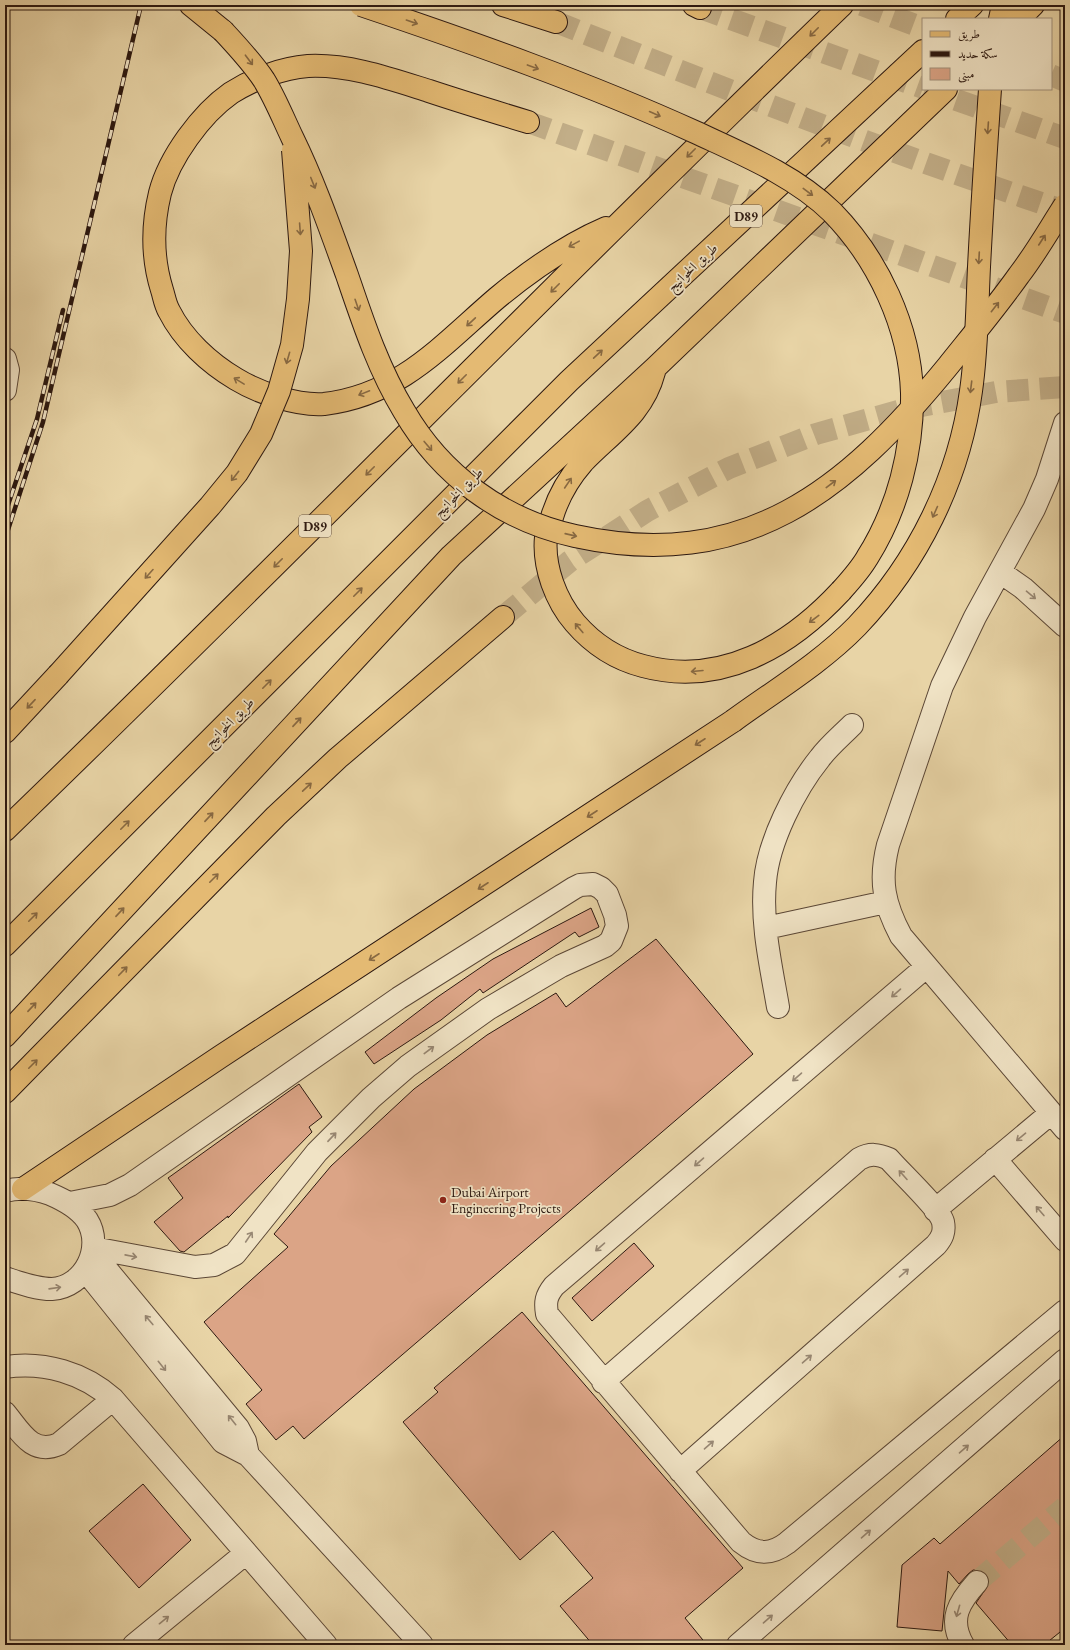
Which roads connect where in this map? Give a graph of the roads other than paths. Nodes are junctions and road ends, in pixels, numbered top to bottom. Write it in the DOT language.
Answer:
graph roads {
  1 [pos="191,5"];
  2 [pos="361,5"];
  3 [pos="503,5"];
  4 [pos="842,5"];
  5 [pos="972,5"];
  6 [pos="1003,5"];
  7 [pos="1033,5"];
  8 [pos="959,18"];
  9 [pos="1000,18"];
  10 [pos="1020,18"];
  11 [pos="556,22"];
  12 [pos="922,52"];
  13 [pos="945,90"];
  14 [pos="990,90"];
  15 [pos="528,122"];
  16 [pos="291,135"];
  17 [pos="1065,205"];
  18 [pos="622,221"];
  19 [pos="5,359"];
  20 [pos="655,368"];
  21 [pos="5,390"];
  22 [pos="1065,423"];
  23 [pos="1000,572"];
  24 [pos="503,617"];
  25 [pos="1065,626"];
  26 [pos="852,725"];
  27 [pos="5,732"];
  28 [pos="5,830"];
  29 [pos="886,902"];
  30 [pos="766,928"];
  31 [pos="5,945"];
  32 [pos="926,967"];
  33 [pos="778,1007"];
  34 [pos="5,1036"];
  35 [pos="5,1092"];
  36 [pos="1051,1113"];
  37 [pos="1065,1129"];
  38 [pos="995,1159"];
  39 [pos="14,1190"];
  40 [pos="70,1204"];
  41 [pos="935,1210"];
  42 [pos="1065,1240"];
  43 [pos="90,1257"];
  44 [pos="9,1282"];
  45 [pos="1065,1311"];
  46 [pos="1065,1360"];
  47 [pos="5,1367"];
  48 [pos="603,1382"];
  49 [pos="113,1399"];
  50 [pos="5,1413"];
  51 [pos="680,1471"];
  52 [pos="246,1553"];
  53 [pos="977,1582"];
  54 [pos="134,1645"];
  55 [pos="326,1645"];
  56 [pos="422,1645"];
  57 [pos="738,1645"];
  58 [pos="963,1645"];
  1 -- 16 [label="main road, one-way, bridge"];
  2 -- 20 [label="main road, one-way, bridge"];
  3 -- 11 [label="main road"];
  4 -- 18 [label="main road, D89, one-way"];
  5 -- 8 [label="main road"];
  6 -- 9 [label="main road"];
  7 -- 10 [label="main road"];
  31 -- 12 [label="main road, طريق الخوانيج / D89, one-way"];
  13 -- 20 [label="main road"];
  14 -- 39 [label="main road, one-way, bridge"];
  18 -- 15 [label="main road, one-way"];
  16 -- 17 [label="main road, one-way, bridge"];
  16 -- 27 [label="main road, one-way, bridge"];
  18 -- 28 [label="main road, D89, one-way"];
  19 -- 21 [label="street"];
  34 -- 20 [label="main road, one-way"];
  22 -- 23 [label="street"];
  23 -- 25 [label="street, one-way"];
  23 -- 29 [label="street"];
  35 -- 24 [label="main road, one-way"];
  26 -- 30 [label="street"];
  29 -- 30 [label="street"];
  29 -- 32 [label="street"];
  30 -- 33 [label="street"];
  32 -- 36 [label="street"];
  32 -- 48 [label="street, one-way"];
  36 -- 37 [label="street"];
  36 -- 38 [label="street, one-way"];
  38 -- 41 [label="street"];
  42 -- 38 [label="street, one-way"];
  39 -- 40 [label="street"];
  40 -- 43 [label="street"];
  43 -- 40 [label="street, one-way"];
  41 -- 48 [label="street, one-way"];
  51 -- 41 [label="street, one-way"];
  44 -- 43 [label="street, one-way"];
  43 -- 56 [label="street"];
  45 -- 51 [label="street"];
  57 -- 46 [label="street, one-way"];
  47 -- 49 [label="street"];
  48 -- 51 [label="street"];
  49 -- 50 [label="street"];
  49 -- 52 [label="street"];
  54 -- 52 [label="street, one-way"];
  52 -- 55 [label="street"];
  53 -- 58 [label="street, one-way"];
}
